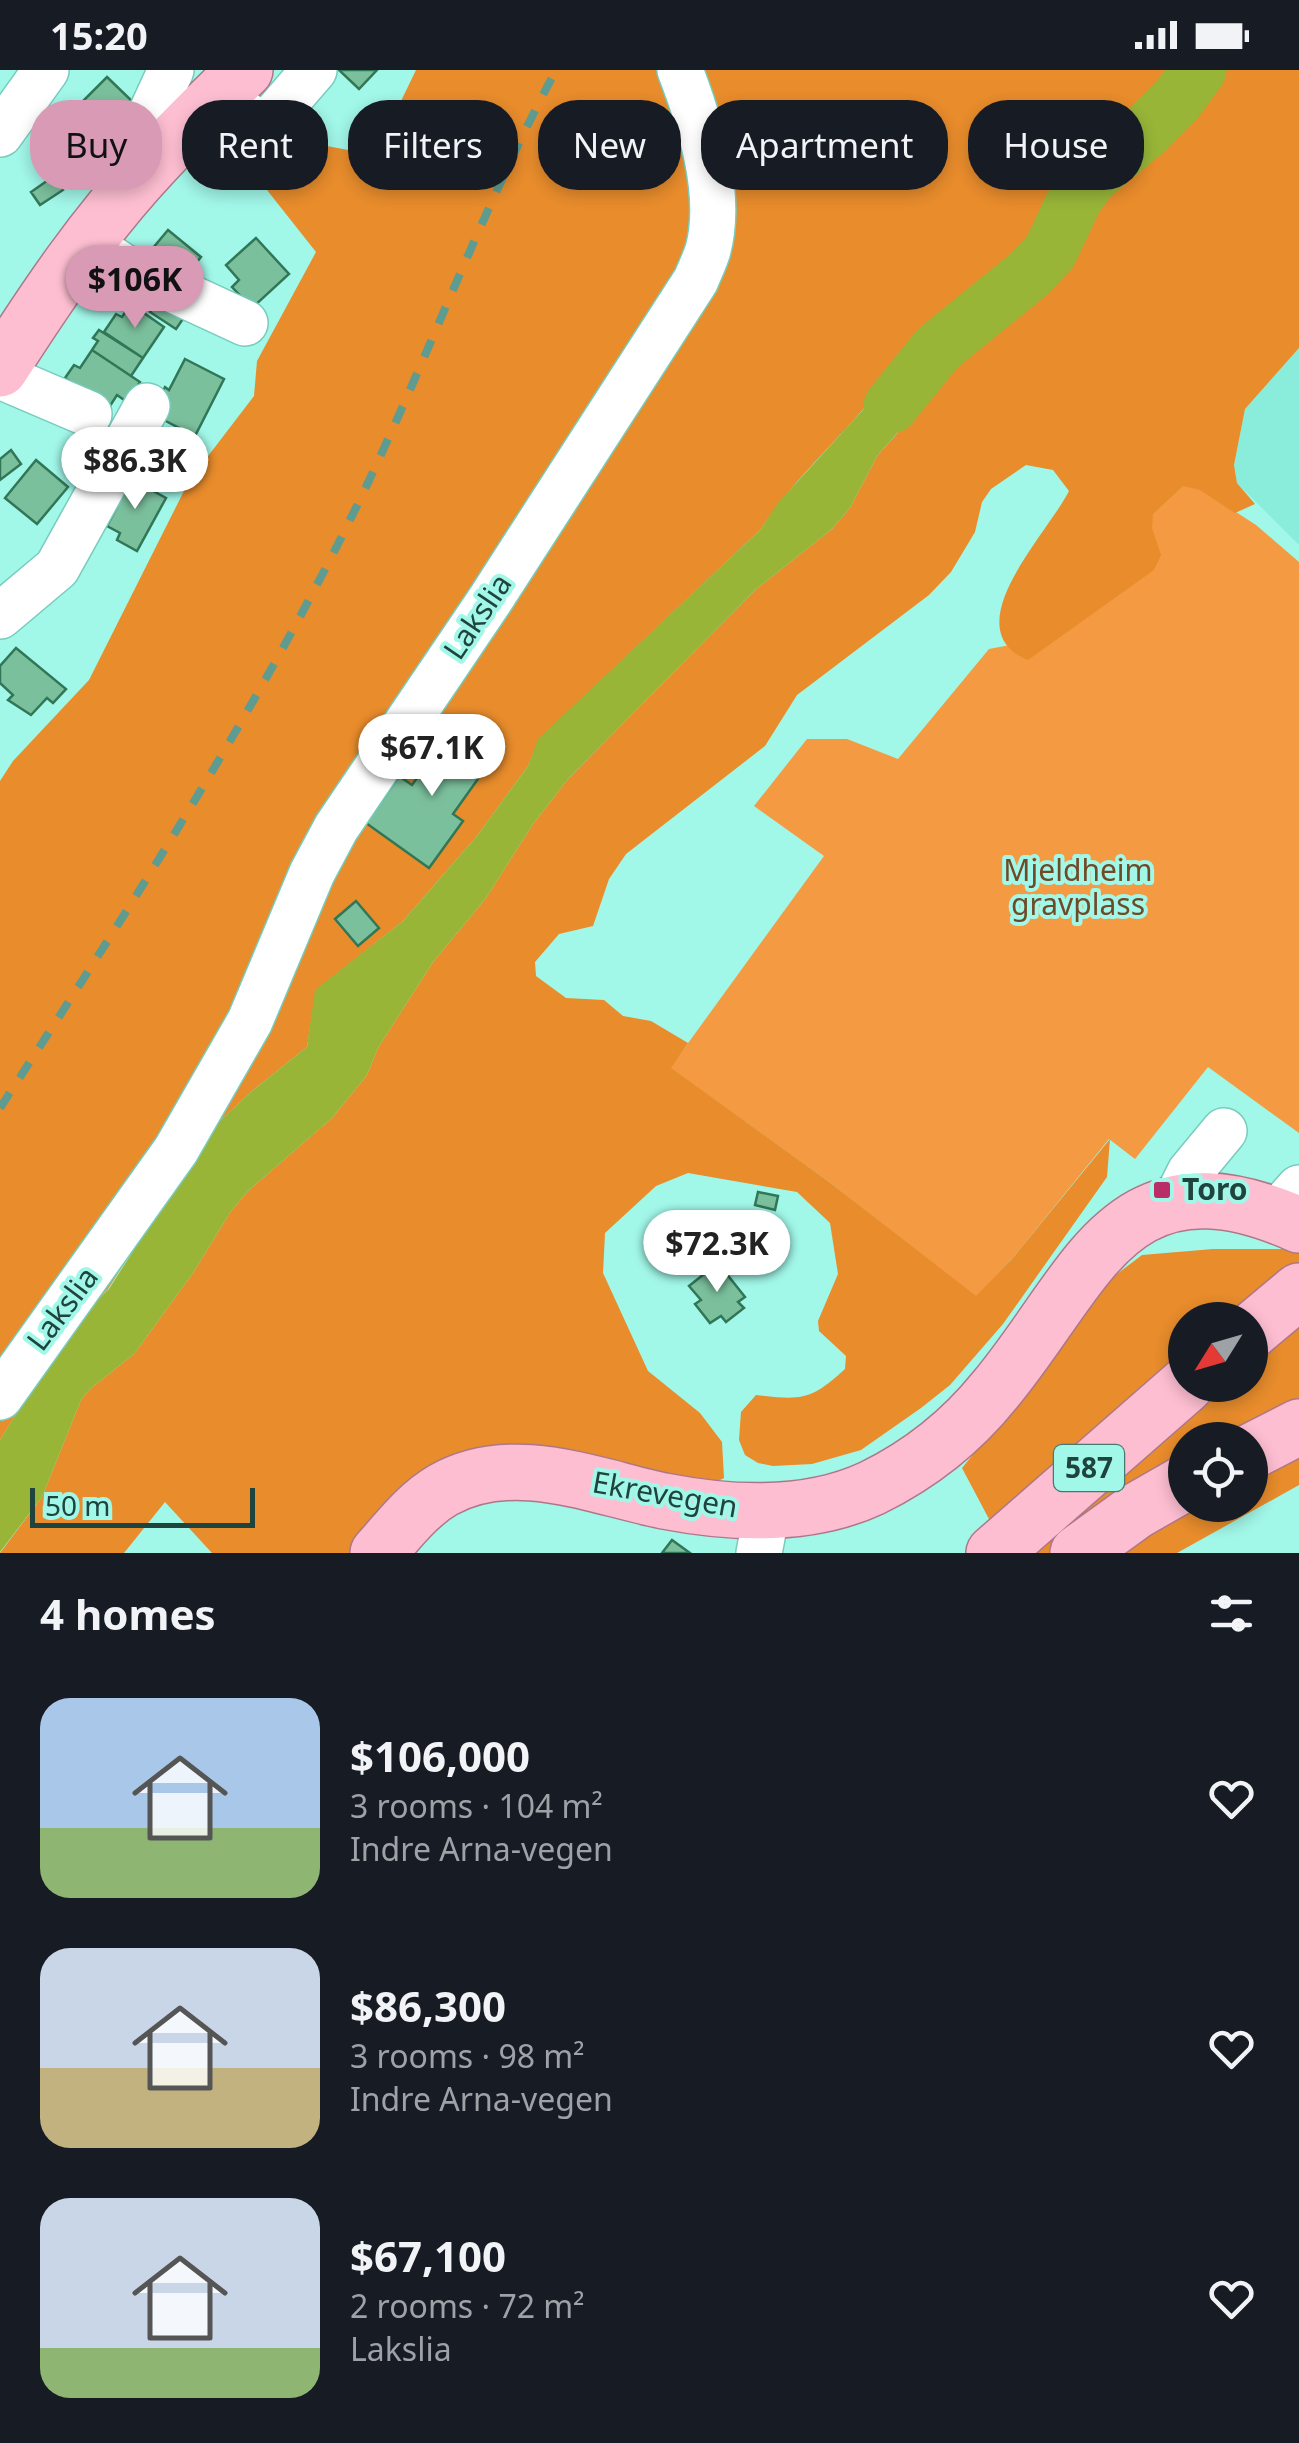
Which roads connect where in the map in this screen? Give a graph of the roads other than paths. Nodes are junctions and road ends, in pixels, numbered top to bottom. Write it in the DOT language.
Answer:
graph roads {
  1 [pos="46,70"];
  2 [pos="171,70"];
  3 [pos="314,70"];
  4 [pos="680,70"];
  5 [pos="233,82"];
  6 [pos="0,134"];
  7 [pos="127,193"];
  8 [pos="80,250"];
  9 [pos="148,304"];
  10 [pos="245,323"];
  11 [pos="0,372"];
  12 [pos="147,406"];
  13 [pos="89,414"];
  14 [pos="0,616"];
  15 [pos="1224,1131"];
  16 [pos="1175,1202"];
  17 [pos="1291,1210"];
  18 [pos="1299,1291"];
  19 [pos="1268,1317"];
  20 [pos="0,1397"];
  21 [pos="1168,1401"];
  22 [pos="1299,1427"];
  23 [pos="1268,1443"];
  24 [pos="1168,1493"];
  25 [pos="761,1540"];
  26 [pos="378,1553"];
  27 [pos="994,1553"];
  28 [pos="1078,1553"];
  1 -- 6 [label="street"];
  2 -- 7 [label="street"];
  3 -- 5 [label="street"];
  4 -- 20 [label="street, Lakslia"];
  5 -- 7 [label="main road"];
  7 -- 8 [label="main road"];
  8 -- 9 [label="street"];
  8 -- 10 [label="street"];
  8 -- 11 [label="main road"];
  11 -- 13 [label="street"];
  12 -- 14 [label="street"];
  15 -- 16 [label="street"];
  16 -- 17 [label="main road, Ekrevegen"];
  16 -- 25 [label="main road, Ekrevegen"];
  18 -- 19 [label="main road"];
  21 -- 27 [label="main road, 587"];
  22 -- 23 [label="main road"];
  24 -- 28 [label="main road"];
  25 -- 26 [label="main road, Ekrevegen"];
}
